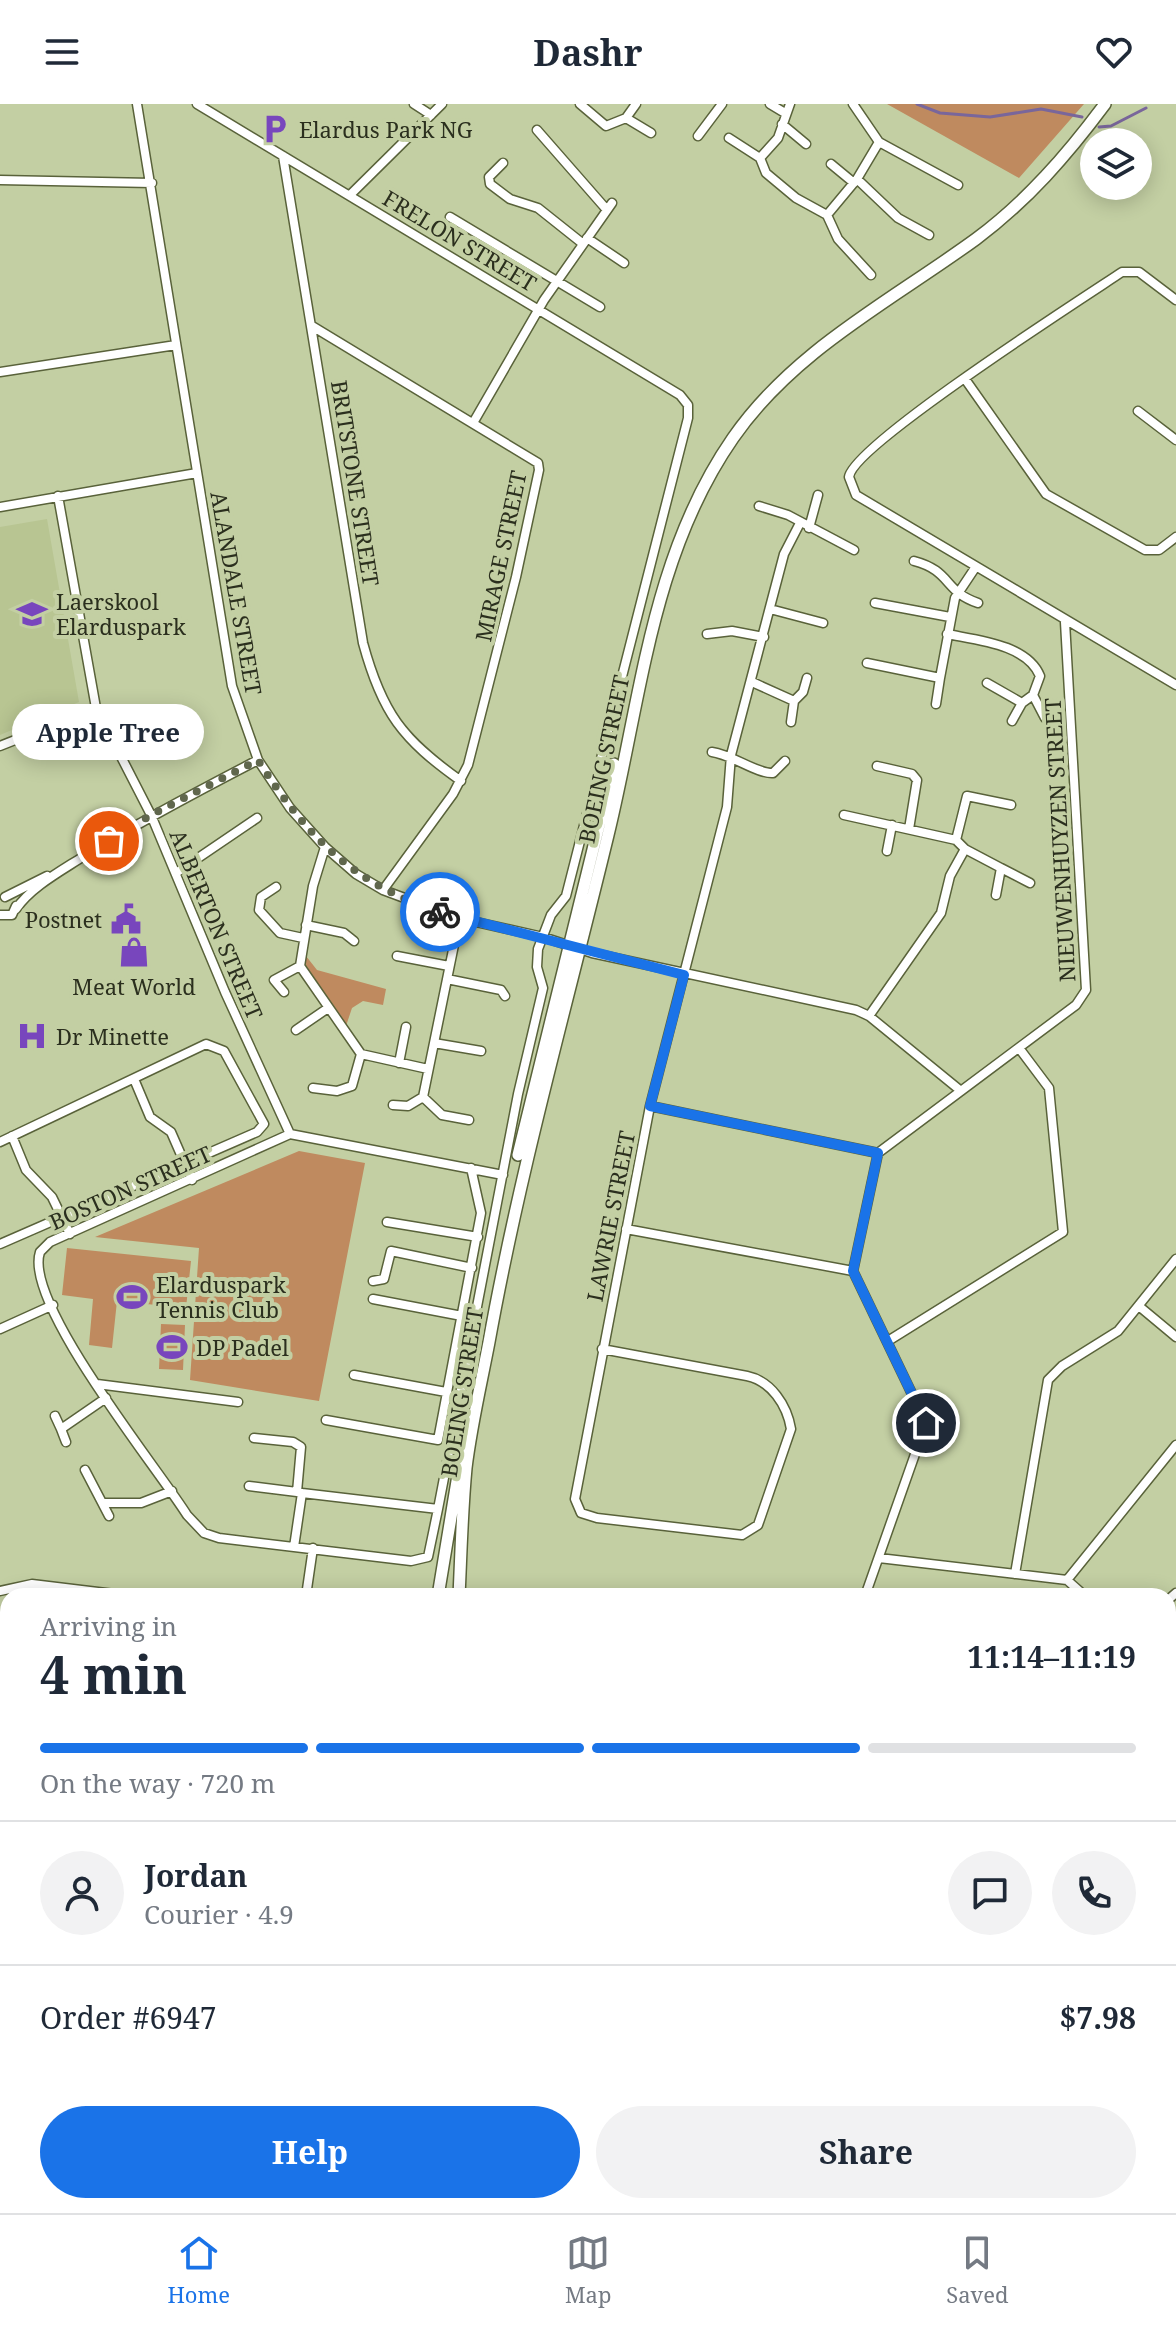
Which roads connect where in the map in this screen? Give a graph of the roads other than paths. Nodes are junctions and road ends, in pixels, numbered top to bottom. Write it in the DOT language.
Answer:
graph roads {
  1 [pos="137,104"];
  2 [pos="197,104"];
  3 [pos="414,104"];
  4 [pos="442,104"];
  5 [pos="580,104"];
  6 [pos="636,104"];
  7 [pos="722,104"];
  8 [pos="770,104"];
  9 [pos="853,104"];
  10 [pos="1097,104"];
  11 [pos="1105,104"];
  12 [pos="787,108"];
  13 [pos="431,115"];
  14 [pos="626,118"];
  15 [pos="782,124"];
  16 [pos="537,130"];
  17 [pos="651,133"];
  18 [pos="698,136"];
  19 [pos="729,138"];
  20 [pos="879,142"];
  21 [pos="806,144"];
  22 [pos="283,156"];
  23 [pos="760,158"];
  24 [pos="503,163"];
  25 [pos="831,164"];
  26 [pos="0,180"];
  27 [pos="856,181"];
  28 [pos="152,183"];
  29 [pos="958,185"];
  30 [pos="350,195"];
  31 [pos="827,215"];
  32 [pos="450,217"];
  33 [pos="929,235"];
  34 [pos="584,240"];
  35 [pos="624,263"];
  36 [pos="871,275"];
  37 [pos="556,281"];
  38 [pos="1176,300"];
  39 [pos="600,307"];
  40 [pos="539,309"];
  41 [pos="312,326"];
  42 [pos="176,345"];
  43 [pos="0,372"];
  44 [pos="965,379"];
  45 [pos="1138,411"];
  46 [pos="688,418"];
  47 [pos="473,423"];
  48 [pos="1176,440"];
  49 [pos="197,473"];
  50 [pos="818,495"];
  51 [pos="58,496"];
  52 [pos="759,506"];
  53 [pos="0,507"];
  54 [pos="804,526"];
  55 [pos="1175,538"];
  56 [pos="854,550"];
  57 [pos="914,561"];
  58 [pos="975,568"];
  59 [pos="957,595"];
  60 [pos="875,603"];
  61 [pos="978,603"];
  62 [pos="770,609"];
  63 [pos="950,617"];
  64 [pos="1065,622"];
  65 [pos="823,623"];
  66 [pos="707,634"];
  67 [pos="947,634"];
  68 [pos="764,637"];
  69 [pos="867,663"];
  70 [pos="807,678"];
  71 [pos="940,678"];
  72 [pos="752,682"];
  73 [pos="987,683"];
  74 [pos="1176,685"];
  75 [pos="1033,695"];
  76 [pos="794,701"];
  77 [pos="1022,703"];
  78 [pos="936,704"];
  79 [pos="96,708"];
  80 [pos="1045,718"];
  81 [pos="1012,721"];
  82 [pos="791,722"];
  83 [pos="0,746"];
  84 [pos="712,752"];
  85 [pos="731,755"];
  86 [pos="258,760"];
  87 [pos="785,761"];
  88 [pos="877,766"];
  89 [pos="461,781"];
  90 [pos="1011,805"];
  91 [pos="151,815"];
  92 [pos="844,815"];
  93 [pos="257,818"];
  94 [pos="892,825"];
  95 [pos="909,829"];
  96 [pos="956,840"];
  97 [pos="325,847"];
  98 [pos="965,849"];
  99 [pos="887,851"];
  100 [pos="66,868"];
  101 [pos="1001,868"];
  102 [pos="176,873"];
  103 [pos="1030,883"];
  104 [pos="276,887"];
  105 [pos="383,890"];
  106 [pos="996,895"];
  107 [pos="2,898"];
  108 [pos="16,909"];
  109 [pos="0,915"];
  110 [pos="306,925"];
  111 [pos="543,937"];
  112 [pos="303,938"];
  113 [pos="455,940"];
  114 [pos="354,941"];
  115 [pos="575,949"];
  116 [pos="397,956"];
  117 [pos="300,966"];
  118 [pos="449,966"];
  119 [pos="684,975"];
  120 [pos="447,979"];
  121 [pos="284,992"];
  122 [pos="505,996"];
  123 [pos="328,1008"];
  124 [pos="869,1016"];
  125 [pos="406,1027"];
  126 [pos="296,1030"];
  127 [pos="434,1043"];
  128 [pos="1019,1048"];
  129 [pos="481,1051"];
  130 [pos="361,1054"];
  131 [pos="399,1063"];
  132 [pos="428,1069"];
  133 [pos="134,1079"];
  134 [pos="313,1088"];
  135 [pos="961,1091"];
  136 [pos="423,1097"];
  137 [pos="393,1105"];
  138 [pos="650,1106"];
  139 [pos="469,1120"];
  140 [pos="290,1134"];
  141 [pos="12,1136"];
  142 [pos="0,1142"];
  143 [pos="878,1153"];
  144 [pos="184,1165"];
  145 [pos="471,1168"];
  146 [pos="503,1175"];
  147 [pos="192,1180"];
  148 [pos="61,1217"];
  149 [pos="387,1222"];
  150 [pos="626,1229"];
  151 [pos="70,1234"];
  152 [pos="478,1237"];
  153 [pos="0,1244"];
  154 [pos="1176,1259"];
  155 [pos="472,1268"];
  156 [pos="853,1271"];
  157 [pos="373,1281"];
  158 [pos="373,1299"];
  159 [pos="53,1305"];
  160 [pos="1140,1307"];
  161 [pos="462,1316"];
  162 [pos="0,1329"];
  163 [pos="1176,1337"];
  164 [pos="888,1341"];
  165 [pos="602,1349"];
  166 [pos="354,1375"];
  167 [pos="97,1384"];
  168 [pos="446,1392"];
  169 [pos="106,1398"];
  170 [pos="238,1402"];
  171 [pos="55,1416"];
  172 [pos="326,1420"];
  173 [pos="61,1429"];
  174 [pos="254,1438"];
  175 [pos="66,1442"];
  176 [pos="1176,1445"];
  177 [pos="85,1470"];
  178 [pos="249,1486"];
  179 [pos="172,1491"];
  180 [pos="300,1493"];
  181 [pos="104,1503"];
  182 [pos="438,1509"];
  183 [pos="109,1516"];
  184 [pos="294,1547"];
  185 [pos="313,1548"];
  186 [pos="429,1553"];
  187 [pos="879,1558"];
  188 [pos="1015,1574"];
  189 [pos="1067,1580"];
  190 [pos="12,1588"];
  191 [pos="41,1588"];
  192 [pos="307,1588"];
  193 [pos="439,1588"];
  194 [pos="459,1588"];
  195 [pos="868,1588"];
  196 [pos="1076,1588"];
  1 -- 28 [label="street, ALANDALE STREET"];
  2 -- 22 [label="street, FRELON STREET"];
  3 -- 13 [label="street"];
  4 -- 13 [label="street"];
  5 -- 14 [label="street"];
  6 -- 14 [label="street"];
  7 -- 18 [label="street"];
  8 -- 12 [label="street"];
  9 -- 20 [label="street"];
  10 -- 115 [label="main road, BOEING STREET"];
  11 -- 115 [label="main road, BOEING STREET"];
  12 -- 15 [label="street"];
  13 -- 30 [label="street"];
  14 -- 17 [label="street"];
  15 -- 21 [label="street"];
  15 -- 23 [label="street"];
  16 -- 34 [label="street"];
  19 -- 23 [label="street"];
  20 -- 27 [label="street"];
  20 -- 29 [label="street"];
  22 -- 30 [label="street, FRELON STREET"];
  22 -- 41 [label="street, BRITSTONE STREET"];
  23 -- 31 [label="street"];
  24 -- 34 [label="street"];
  25 -- 27 [label="street"];
  26 -- 28 [label="street"];
  27 -- 31 [label="street"];
  27 -- 33 [label="street"];
  28 -- 42 [label="street, ALANDALE STREET"];
  30 -- 40 [label="street, FRELON STREET"];
  31 -- 36 [label="street"];
  32 -- 37 [label="street"];
  34 -- 35 [label="street"];
  34 -- 37 [label="street"];
  37 -- 39 [label="street"];
  37 -- 40 [label="street"];
  38 -- 44 [label="street"];
  40 -- 46 [label="street, FRELON STREET"];
  40 -- 47 [label="street"];
  41 -- 47 [label="street, MIRAGE STREET"];
  41 -- 89 [label="street, BRITSTONE STREET"];
  42 -- 43 [label="street"];
  42 -- 49 [label="street, ALANDALE STREET"];
  44 -- 55 [label="street"];
  44 -- 58 [label="street"];
  45 -- 48 [label="street"];
  46 -- 111 [label="street, BOEING STREET"];
  47 -- 89 [label="street, MIRAGE STREET"];
  49 -- 51 [label="street"];
  49 -- 86 [label="street, ALANDALE STREET"];
  50 -- 54 [label="street, LAWRIE STREET"];
  51 -- 53 [label="street"];
  51 -- 79 [label="street, ALBERTON STREET"];
  52 -- 54 [label="street"];
  54 -- 56 [label="street"];
  54 -- 62 [label="street, LAWRIE STREET"];
  57 -- 59 [label="street"];
  58 -- 59 [label="street"];
  58 -- 64 [label="street"];
  59 -- 61 [label="street"];
  59 -- 63 [label="street"];
  60 -- 63 [label="street"];
  62 -- 65 [label="street"];
  62 -- 68 [label="street, LAWRIE STREET"];
  63 -- 67 [label="street"];
  64 -- 74 [label="street"];
  64 -- 128 [label="street, NIEUWENHUYZEN STREET"];
  66 -- 68 [label="street"];
  67 -- 71 [label="street"];
  67 -- 75 [label="street"];
  68 -- 72 [label="street, LAWRIE STREET"];
  69 -- 71 [label="street"];
  70 -- 76 [label="street"];
  71 -- 78 [label="street"];
  72 -- 76 [label="street"];
  72 -- 85 [label="street, LAWRIE STREET"];
  73 -- 77 [label="street"];
  75 -- 77 [label="street"];
  75 -- 80 [label="street"];
  76 -- 82 [label="street"];
  77 -- 81 [label="street"];
  79 -- 83 [label="street"];
  79 -- 91 [label="street, ALBERTON STREET"];
  84 -- 85 [label="street"];
  85 -- 87 [label="street"];
  85 -- 119 [label="street, LAWRIE STREET"];
  86 -- 91 [label="street"];
  86 -- 97 [label="street, ALANDALE STREET"];
  88 -- 95 [label="street"];
  89 -- 105 [label="street, MIRAGE STREET"];
  90 -- 96 [label="street"];
  91 -- 100 [label="street"];
  91 -- 102 [label="street, ALBERTON STREET"];
  92 -- 94 [label="street"];
  93 -- 102 [label="street"];
  94 -- 95 [label="street"];
  94 -- 99 [label="street"];
  95 -- 96 [label="street"];
  96 -- 98 [label="street"];
  97 -- 105 [label="street, ALANDALE STREET"];
  97 -- 110 [label="street"];
  98 -- 101 [label="street"];
  98 -- 124 [label="street"];
  100 -- 107 [label="street"];
  100 -- 108 [label="street"];
  101 -- 103 [label="street"];
  101 -- 106 [label="street"];
  102 -- 140 [label="street, ALBERTON STREET"];
  104 -- 112 [label="street"];
  105 -- 111 [label="street, ALANDALE STREET"];
  107 -- 108 [label="street"];
  108 -- 109 [label="street"];
  110 -- 112 [label="street"];
  110 -- 114 [label="street"];
  111 -- 115 [label="street, ALANDALE STREET"];
  111 -- 146 [label="street, BOEING STREET"];
  112 -- 117 [label="street"];
  113 -- 118 [label="street"];
  115 -- 119 [label="street, ALANDALE STREET"];
  115 -- 193 [label="main road, BOEING STREET"];
  115 -- 194 [label="main road, BOEING STREET"];
  116 -- 118 [label="street"];
  117 -- 121 [label="street"];
  117 -- 123 [label="street"];
  118 -- 120 [label="street"];
  119 -- 124 [label="street, ALANDALE STREET"];
  119 -- 138 [label="street, LAWRIE STREET"];
  120 -- 122 [label="street"];
  120 -- 127 [label="street"];
  123 -- 126 [label="street"];
  123 -- 130 [label="street"];
  124 -- 135 [label="street"];
  125 -- 131 [label="street"];
  127 -- 129 [label="street"];
  127 -- 132 [label="street"];
  128 -- 135 [label="street, NIEUWENHUYZEN STREET"];
  128 -- 164 [label="street"];
  130 -- 131 [label="street"];
  130 -- 134 [label="street"];
  131 -- 132 [label="street"];
  132 -- 136 [label="street"];
  133 -- 141 [label="street"];
  133 -- 144 [label="street"];
  133 -- 144 [label="street"];
  135 -- 143 [label="street, NIEUWENHUYZEN STREET"];
  136 -- 137 [label="street"];
  136 -- 139 [label="street"];
  138 -- 143 [label="street"];
  138 -- 150 [label="street, LAWRIE STREET"];
  140 -- 145 [label="street"];
  140 -- 147 [label="street, BOSTON STREET"];
  141 -- 142 [label="street"];
  141 -- 148 [label="street"];
  143 -- 156 [label="street"];
  144 -- 147 [label="street"];
  144 -- 148 [label="street"];
  145 -- 146 [label="street"];
  145 -- 152 [label="street"];
  146 -- 182 [label="street, BOEING STREET"];
  147 -- 151 [label="street, BOSTON STREET"];
  148 -- 151 [label="street"];
  148 -- 153 [label="street"];
  149 -- 152 [label="street"];
  150 -- 156 [label="street"];
  150 -- 165 [label="street, LAWRIE STREET"];
  151 -- 159 [label="street, BOSTON STREET"];
  152 -- 155 [label="street"];
  154 -- 160 [label="street"];
  155 -- 157 [label="street"];
  155 -- 161 [label="street"];
  156 -- 164 [label="street"];
  158 -- 161 [label="street"];
  159 -- 162 [label="street"];
  159 -- 167 [label="street, BOSTON STREET"];
  160 -- 163 [label="street"];
  160 -- 188 [label="street"];
  161 -- 168 [label="street"];
  164 -- 187 [label="street"];
  165 -- 165 [label="street, LAWRIE STREET"];
  166 -- 168 [label="street"];
  167 -- 169 [label="street, BOSTON STREET"];
  167 -- 170 [label="street"];
  168 -- 172 [label="street"];
  169 -- 173 [label="street"];
  169 -- 179 [label="street, BOSTON STREET"];
  171 -- 173 [label="street"];
  173 -- 175 [label="street"];
  174 -- 180 [label="street"];
  176 -- 189 [label="street"];
  177 -- 181 [label="street"];
  178 -- 180 [label="street"];
  179 -- 181 [label="street"];
  179 -- 184 [label="street, BOSTON STREET"];
  180 -- 182 [label="street"];
  180 -- 184 [label="street"];
  181 -- 183 [label="street"];
  182 -- 186 [label="street, BOEING STREET"];
  184 -- 185 [label="street, BOSTON STREET"];
  185 -- 186 [label="street, BOSTON STREET"];
  185 -- 192 [label="street"];
  187 -- 188 [label="street"];
  187 -- 195 [label="street"];
  188 -- 189 [label="street"];
  189 -- 196 [label="street"];
  190 -- 191 [label="street"];
}
